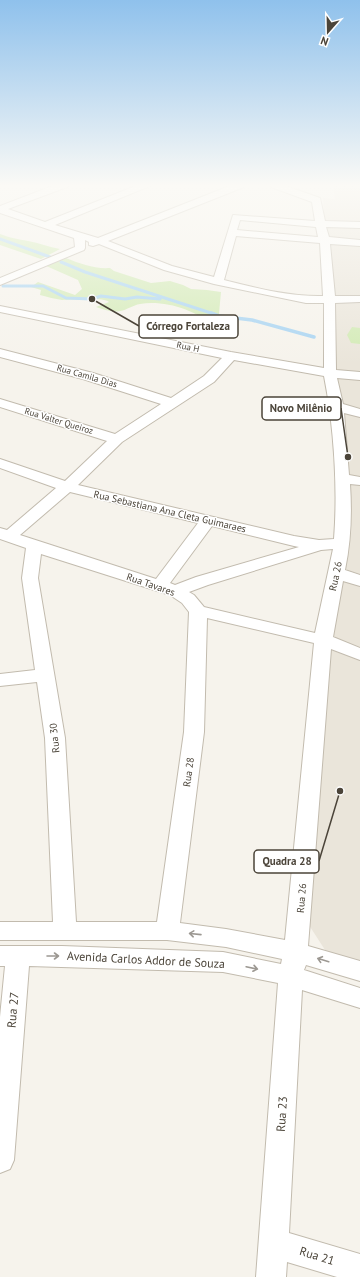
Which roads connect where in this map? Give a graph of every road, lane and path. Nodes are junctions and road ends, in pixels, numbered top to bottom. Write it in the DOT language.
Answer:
graph roads {
  1 [pos="80,245"];
  2 [pos="89,245"];
  3 [pos="108,245"];
  4 [pos="228,245"];
  5 [pos="325,245"];
  6 [pos="80,248"];
  7 [pos="4,278"];
  8 [pos="218,282"];
  9 [pos="360,299"];
  10 [pos="330,300"];
  11 [pos="0,308"];
  12 [pos="0,353"];
  13 [pos="231,356"];
  14 [pos="330,373"];
  15 [pos="360,376"];
  16 [pos="0,403"];
  17 [pos="172,403"];
  18 [pos="337,406"];
  19 [pos="360,413"];
  20 [pos="117,439"];
  21 [pos="0,463"];
  22 [pos="342,479"];
  23 [pos="360,481"];
  24 [pos="67,486"];
  25 [pos="352,513"];
  26 [pos="208,520"];
  27 [pos="5,535"];
  28 [pos="342,544"];
  29 [pos="320,545"];
  30 [pos="34,546"];
  31 [pos="336,572"];
  32 [pos="360,581"];
  33 [pos="159,586"];
  34 [pos="176,591"];
  35 [pos="198,611"];
  36 [pos="322,640"];
  37 [pos="360,654"];
  38 [pos="45,675"];
  39 [pos="0,680"];
  40 [pos="0,931"];
  41 [pos="167,931"];
  42 [pos="65,932"];
  43 [pos="9,956"];
  44 [pos="293,964"];
  45 [pos="360,971"];
  46 [pos="360,998"];
  47 [pos="2,1109"];
  48 [pos="0,1160"];
  49 [pos="273,1243"];
  50 [pos="360,1269"];
  51 [pos="271,1277"];
  1 -- 6 [label="street"];
  2 -- 6 [label="street"];
  3 -- 8 [label="street"];
  4 -- 8 [label="street"];
  5 -- 10 [label="street, Rua 26"];
  6 -- 7 [label="street"];
  8 -- 10 [label="street"];
  9 -- 10 [label="street"];
  10 -- 14 [label="street, Rua 26"];
  11 -- 13 [label="street, Rua H"];
  12 -- 17 [label="street, Rua Camila Dias"];
  13 -- 14 [label="street, Rua H"];
  13 -- 17 [label="street"];
  14 -- 15 [label="street, Rua H"];
  14 -- 18 [label="street, Rua 26"];
  16 -- 20 [label="street, Rua Valter Queiroz"];
  17 -- 20 [label="street"];
  18 -- 19 [label="street"];
  18 -- 22 [label="street, Rua 26"];
  20 -- 24 [label="street"];
  21 -- 24 [label="street, Rua Sebastiana Ana Cleta Guimaraes"];
  22 -- 23 [label="street"];
  22 -- 25 [label="street, Rua 26"];
  24 -- 26 [label="street, Rua Sebastiana Ana Cleta Guimaraes"];
  24 -- 27 [label="street"];
  25 -- 28 [label="street, Rua 26"];
  26 -- 29 [label="street, Rua Sebastiana Ana Cleta Guimaraes"];
  26 -- 33 [label="street"];
  27 -- 30 [label="street, Rua Tavares"];
  28 -- 29 [label="street, Rua Sebastiana Ana Cleta Guimaraes"];
  28 -- 31 [label="street, Rua 26"];
  29 -- 34 [label="street"];
  30 -- 33 [label="street, Rua Tavares"];
  30 -- 38 [label="street, Rua 30"];
  31 -- 32 [label="street"];
  31 -- 36 [label="street, Rua 26"];
  33 -- 34 [label="street, Rua Tavares"];
  34 -- 35 [label="street, Rua Tavares"];
  35 -- 36 [label="street"];
  35 -- 41 [label="street, Rua 28"];
  36 -- 37 [label="street"];
  36 -- 44 [label="street, Rua 26"];
  38 -- 39 [label="street"];
  38 -- 42 [label="street, Rua 30"];
  40 -- 42 [label="street, Avenida Carlos Addor de Souza"];
  41 -- 42 [label="street, Avenida Carlos Addor de Souza"];
  44 -- 41 [label="street, Avenida Carlos Addor de Souza, one-way"];
  43 -- 44 [label="street, Avenida Carlos Addor de Souza, one-way"];
  43 -- 47 [label="street, Rua 27"];
  45 -- 44 [label="street, Avenida Carlos Addor de Souza, one-way"];
  44 -- 46 [label="street, Avenida Carlos Addor de Souza"];
  44 -- 49 [label="street, Rua 23"];
  47 -- 48 [label="street, Rua 27"];
  49 -- 50 [label="street, Rua 21"];
  49 -- 51 [label="street, Rua 23"];
}
